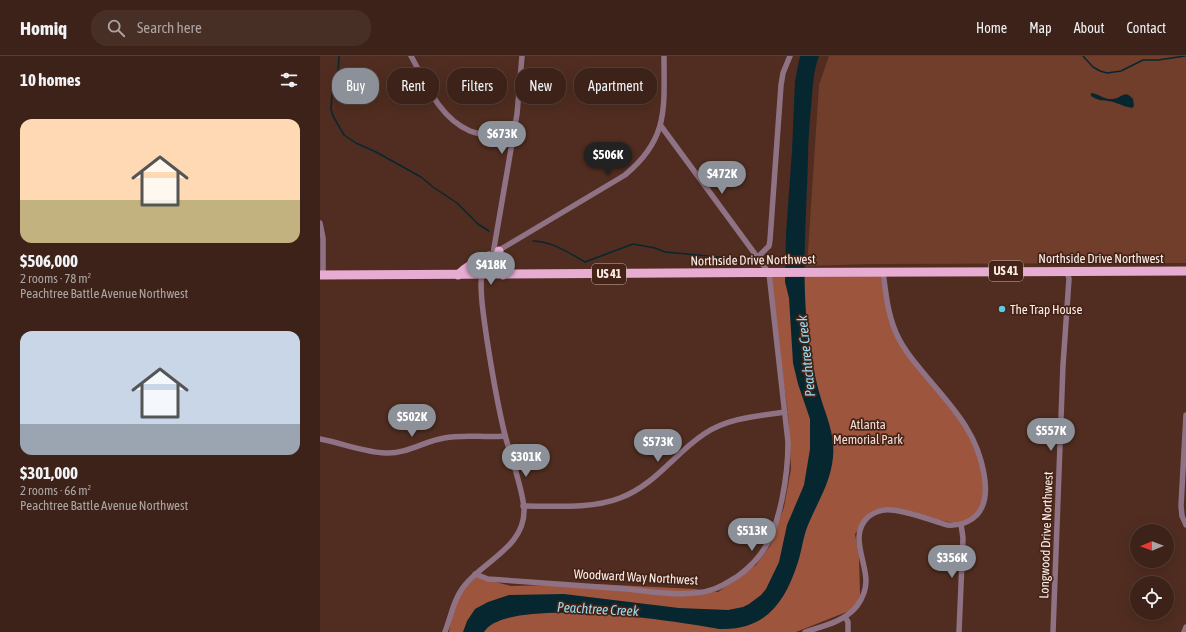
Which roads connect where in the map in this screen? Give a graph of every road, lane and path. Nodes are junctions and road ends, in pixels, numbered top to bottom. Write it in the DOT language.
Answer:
graph roads {
  1 [pos="411,56"];
  2 [pos="522,56"];
  3 [pos="664,56"];
  4 [pos="790,56"];
  5 [pos="661,126"];
  6 [pos="513,140"];
  7 [pos="320,223"];
  8 [pos="494,254"];
  9 [pos="758,257"];
  10 [pos="883,271"];
  11 [pos="1067,271"];
  12 [pos="1186,271"];
  13 [pos="769,273"];
  14 [pos="321,274"];
  15 [pos="458,275"];
  16 [pos="482,275"];
  17 [pos="503,275"];
  18 [pos="785,412"];
  19 [pos="1186,415"];
  20 [pos="505,436"];
  21 [pos="320,439"];
  22 [pos="1186,449"];
  23 [pos="524,506"];
  24 [pos="961,524"];
  25 [pos="1186,525"];
  26 [pos="475,574"];
  27 [pos="845,617"];
  28 [pos="1186,626"];
  29 [pos="445,632"];
  30 [pos="805,632"];
  31 [pos="848,632"];
  32 [pos="959,632"];
  33 [pos="1053,632"];
  34 [pos="1184,632"];
  1 -- 6 [label="street"];
  2 -- 6 [label="street"];
  3 -- 5 [label="street"];
  4 -- 9 [label="street"];
  5 -- 8 [label="street"];
  5 -- 9 [label="street"];
  6 -- 8 [label="street"];
  7 -- 14 [label="street"];
  8 -- 15 [label="main road"];
  8 -- 16 [label="street"];
  8 -- 17 [label="main road"];
  9 -- 13 [label="street"];
  10 -- 11 [label="main road, Northside Drive Northwest / US 41"];
  10 -- 13 [label="main road, Northside Drive Northwest / US 41"];
  10 -- 24 [label="street"];
  11 -- 12 [label="main road, Northside Drive Northwest / US 41"];
  11 -- 33 [label="street, Longwood Drive Northwest"];
  13 -- 17 [label="main road, Northside Drive Northwest / US 41"];
  13 -- 18 [label="street, Woodward Way Northwest"];
  14 -- 15 [label="main road, Northside Drive Northwest / US 41"];
  15 -- 16 [label="main road, Northside Drive Northwest / US 41"];
  16 -- 17 [label="main road, Northside Drive Northwest / US 41"];
  16 -- 20 [label="street"];
  18 -- 23 [label="street"];
  18 -- 26 [label="street, Woodward Way Northwest"];
  19 -- 22 [label="street"];
  20 -- 21 [label="street"];
  20 -- 23 [label="street"];
  22 -- 25 [label="street"];
  23 -- 26 [label="street"];
  24 -- 27 [label="street"];
  24 -- 32 [label="street"];
  26 -- 29 [label="street"];
  27 -- 30 [label="street"];
  27 -- 31 [label="street"];
  28 -- 34 [label="street"];
}
